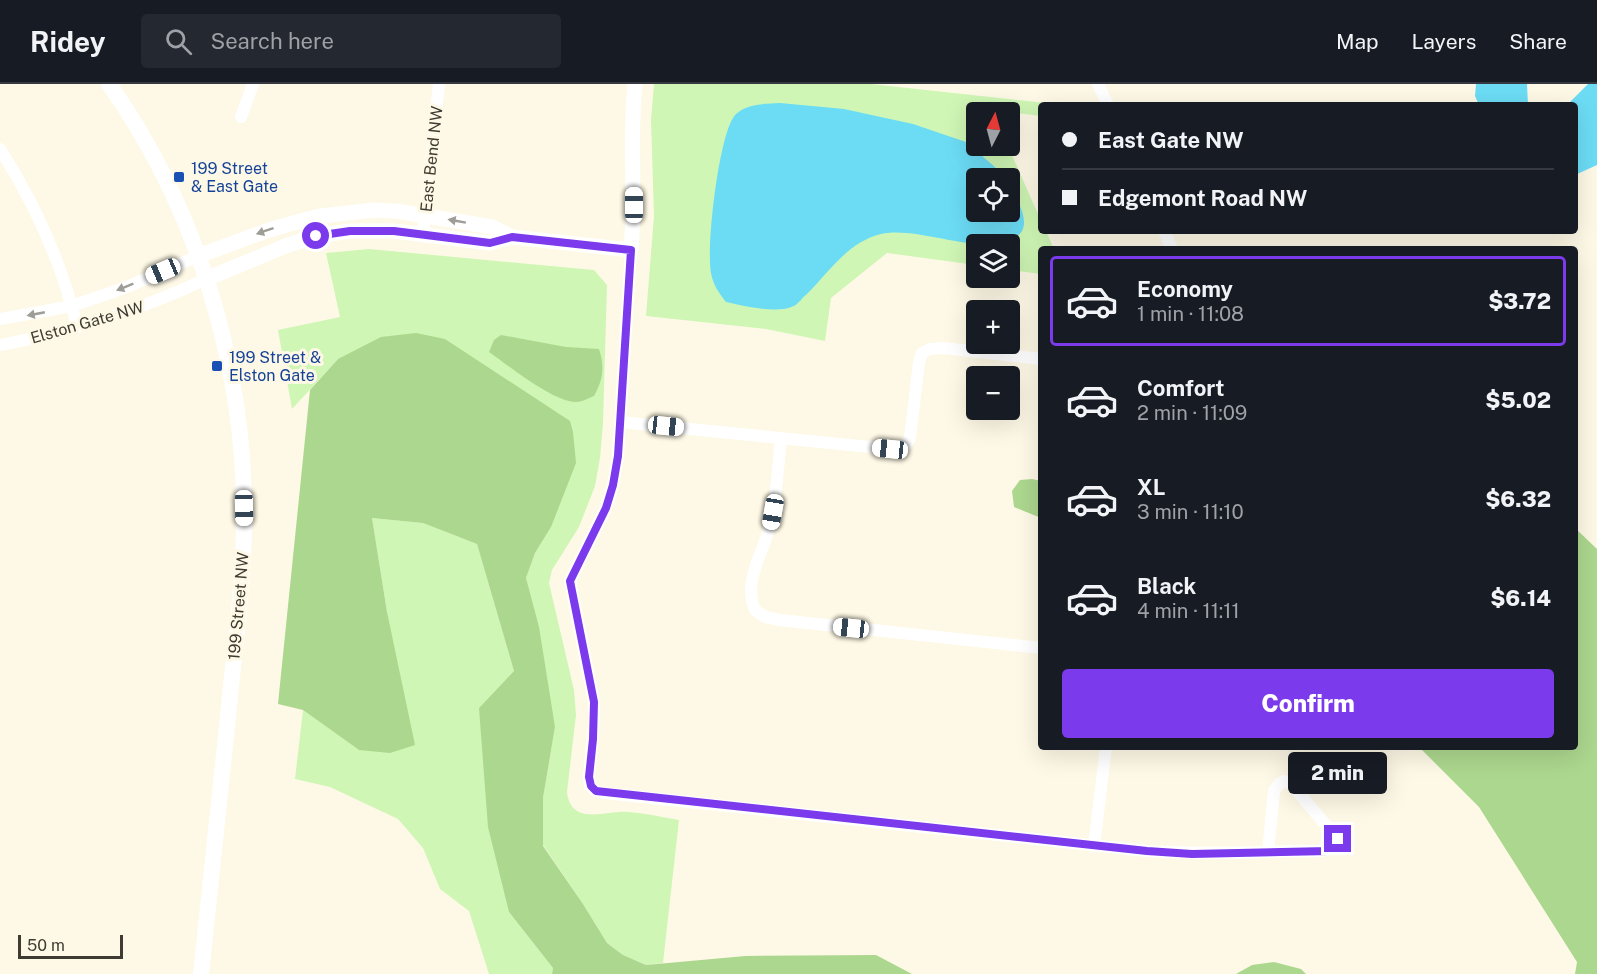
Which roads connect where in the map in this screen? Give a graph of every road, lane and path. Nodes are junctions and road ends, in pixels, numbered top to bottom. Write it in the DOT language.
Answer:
graph roads {
  1 [pos="109,84"];
  2 [pos="253,84"];
  3 [pos="439,84"];
  4 [pos="635,84"];
  5 [pos="1098,84"];
  6 [pos="1107,102"];
  7 [pos="241,117"];
  8 [pos="0,149"];
  9 [pos="425,216"];
  10 [pos="423,235"];
  11 [pos="512,237"];
  12 [pos="631,250"];
  13 [pos="198,256"];
  14 [pos="206,279"];
  15 [pos="72,306"];
  16 [pos="0,319"];
  17 [pos="77,327"];
  18 [pos="0,345"];
  19 [pos="1038,359"];
  20 [pos="620,422"];
  21 [pos="781,438"];
  22 [pos="1038,648"];
  23 [pos="1106,750"];
  24 [pos="1094,846"];
  25 [pos="1268,852"];
  26 [pos="201,974"];
  1 -- 13 [label="main road, 199 Street NW"];
  2 -- 7 [label="street"];
  3 -- 9 [label="street, East Bend NW"];
  4 -- 12 [label="street"];
  5 -- 6 [label="street"];
  8 -- 15 [label="street"];
  9 -- 10 [label="street, East Bend NW"];
  11 -- 9 [label="street, one-way"];
  9 -- 13 [label="street, one-way"];
  10 -- 11 [label="street"];
  10 -- 14 [label="street"];
  11 -- 12 [label="street"];
  12 -- 20 [label="street"];
  13 -- 14 [label="main road, 199 Street NW"];
  13 -- 15 [label="street, Elston Gate NW, one-way"];
  14 -- 17 [label="street, Elston Gate NW"];
  14 -- 26 [label="main road, 199 Street NW"];
  15 -- 16 [label="street, Elston Gate NW, one-way"];
  15 -- 17 [label="street"];
  17 -- 18 [label="street, Elston Gate NW"];
  19 -- 21 [label="street"];
  20 -- 21 [label="street"];
  20 -- 24 [label="street"];
  21 -- 22 [label="street"];
  23 -- 24 [label="street"];
  24 -- 25 [label="street"];
  25 -- 25 [label="street"];
}
